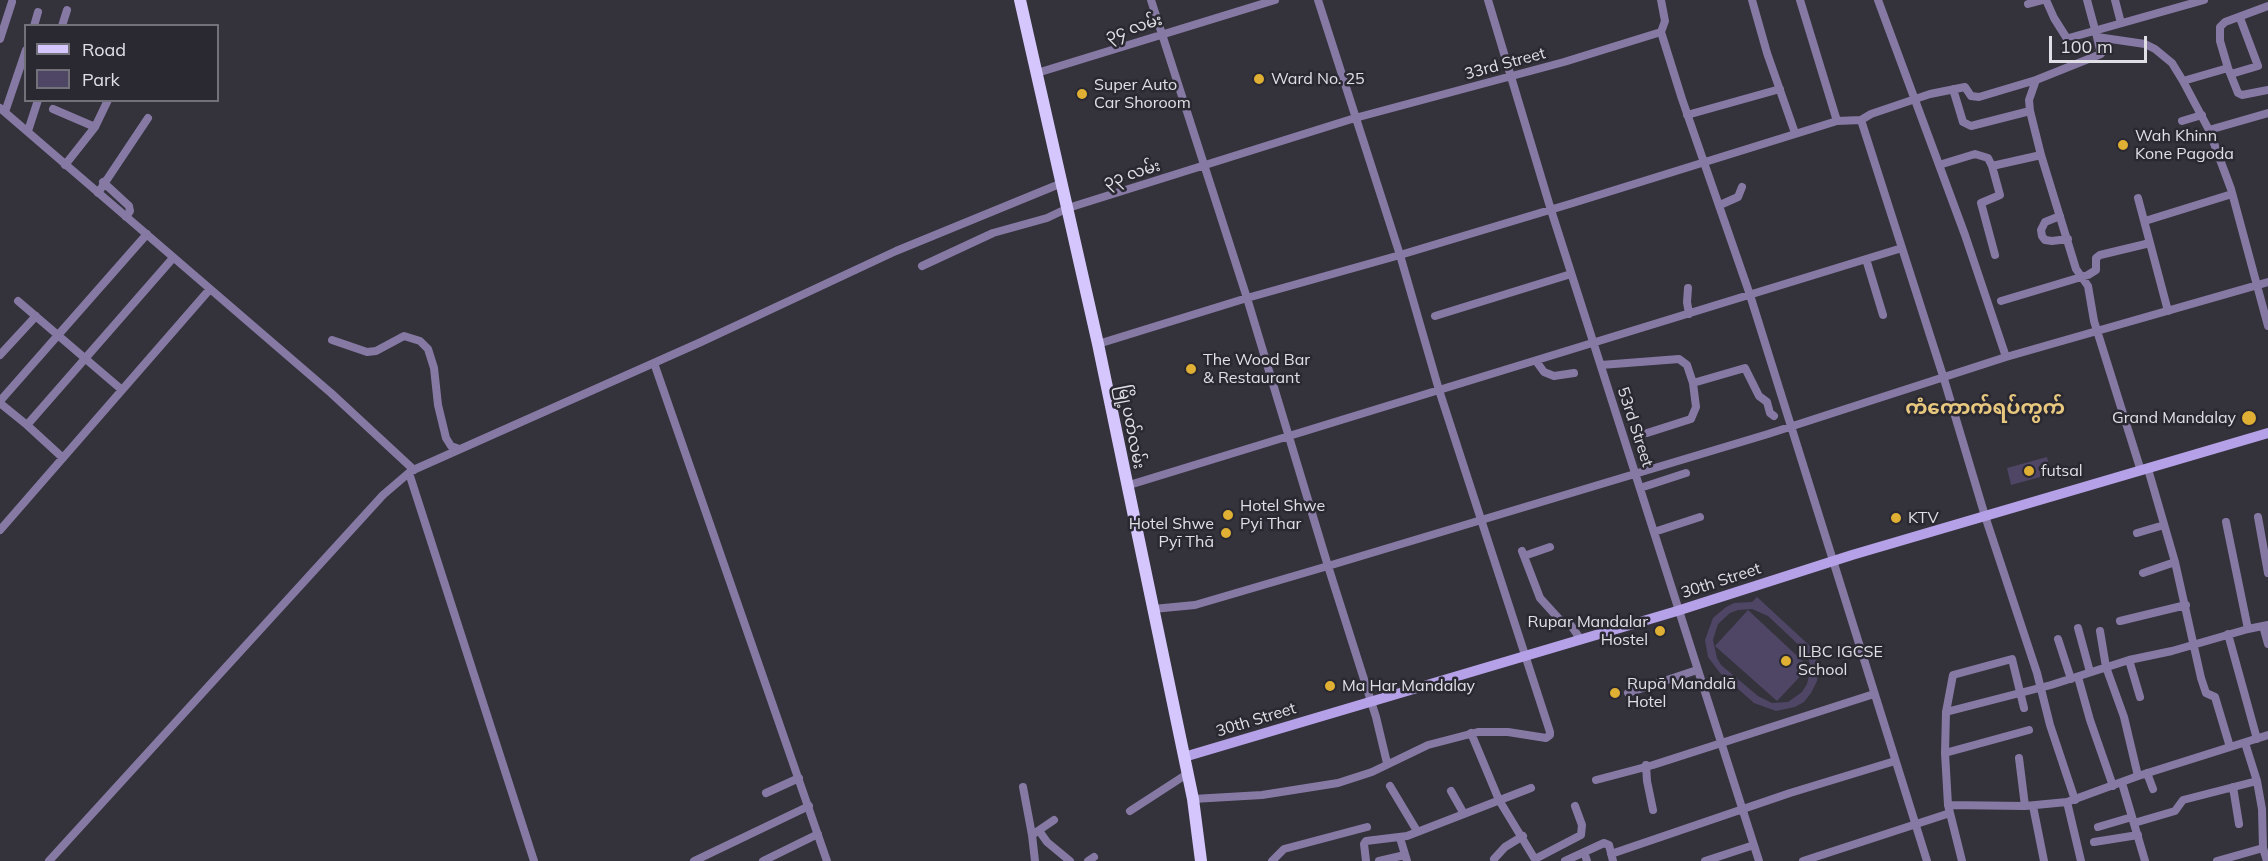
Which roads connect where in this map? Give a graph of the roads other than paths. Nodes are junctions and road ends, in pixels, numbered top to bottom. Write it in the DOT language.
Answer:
graph roads {
  1 [pos="1020,0"];
  2 [pos="1151,0"];
  3 [pos="1275,0"];
  4 [pos="1318,0"];
  5 [pos="1488,0"];
  6 [pos="1661,0"];
  7 [pos="1752,0"];
  8 [pos="1800,0"];
  9 [pos="1878,0"];
  10 [pos="2044,0"];
  11 [pos="2087,0"];
  12 [pos="2115,0"];
  13 [pos="2204,0"];
  14 [pos="12,2"];
  15 [pos="2028,4"];
  16 [pos="2268,6"];
  17 [pos="67,10"];
  18 [pos="38,12"];
  19 [pos="2240,18"];
  20 [pos="2121,23"];
  21 [pos="35,24"];
  22 [pos="63,24"];
  23 [pos="1662,32"];
  24 [pos="1161,34"];
  25 [pos="2096,34"];
  26 [pos="0,39"];
  27 [pos="24,55"];
  28 [pos="2268,63"];
  29 [pos="2258,66"];
  30 [pos="2230,71"];
  31 [pos="1037,73"];
  32 [pos="1509,78"];
  33 [pos="2036,80"];
  34 [pos="2183,81"];
  35 [pos="1780,89"];
  36 [pos="1953,89"];
  37 [pos="2268,90"];
  38 [pos="1913,99"];
  39 [pos="37,102"];
  40 [pos="107,102"];
  41 [pos="53,109"];
  42 [pos="2,110"];
  43 [pos="2030,111"];
  44 [pos="2268,113"];
  45 [pos="1687,115"];
  46 [pos="2202,115"];
  47 [pos="148,118"];
  48 [pos="1355,118"];
  49 [pos="1861,120"];
  50 [pos="1836,121"];
  51 [pos="2182,121"];
  52 [pos="95,127"];
  53 [pos="2210,130"];
  54 [pos="28,131"];
  55 [pos="1795,133"];
  56 [pos="2041,155"];
  57 [pos="1704,161"];
  58 [pos="65,165"];
  59 [pos="1205,165"];
  60 [pos="1939,165"];
  61 [pos="1992,166"];
  62 [pos="103,182"];
  63 [pos="1062,183"];
  64 [pos="1742,187"];
  65 [pos="98,193"];
  66 [pos="2232,194"];
  67 [pos="2138,198"];
  68 [pos="1720,205"];
  69 [pos="1068,208"];
  70 [pos="1551,210"];
  71 [pos="2060,216"];
  72 [pos="126,217"];
  73 [pos="2145,221"];
  74 [pos="147,234"];
  75 [pos="2068,239"];
  76 [pos="2150,243"];
  77 [pos="1902,248"];
  78 [pos="1400,255"];
  79 [pos="1995,255"];
  80 [pos="173,258"];
  81 [pos="1866,259"];
  82 [pos="922,266"];
  83 [pos="1571,274"];
  84 [pos="2082,277"];
  85 [pos="2268,282"];
  86 [pos="2258,285"];
  87 [pos="1688,288"];
  88 [pos="210,290"];
  89 [pos="1750,295"];
  90 [pos="1247,298"];
  91 [pos="18,301"];
  92 [pos="2001,302"];
  93 [pos="2168,311"];
  94 [pos="1689,314"];
  95 [pos="1883,315"];
  96 [pos="36,316"];
  97 [pos="1435,316"];
  98 [pos="2268,326"];
  99 [pos="2097,331"];
  100 [pos="57,334"];
  101 [pos="332,340"];
  102 [pos="1594,343"];
  103 [pos="1098,344"];
  104 [pos="0,355"];
  105 [pos="2006,357"];
  106 [pos="85,358"];
  107 [pos="1536,361"];
  108 [pos="654,363"];
  109 [pos="1601,365"];
  110 [pos="1574,373"];
  111 [pos="1944,379"];
  112 [pos="1693,383"];
  113 [pos="122,390"];
  114 [pos="1439,390"];
  115 [pos="0,402"];
  116 [pos="1774,416"];
  117 [pos="27,425"];
  118 [pos="1790,426"];
  119 [pos="1647,433"];
  120 [pos="2268,433"];
  121 [pos="1289,435"];
  122 [pos="459,449"];
  123 [pos="63,458"];
  124 [pos="2145,470"];
  125 [pos="411,471"];
  126 [pos="1686,473"];
  127 [pos="1636,474"];
  128 [pos="1126,486"];
  129 [pos="1640,488"];
  130 [pos="1985,516"];
  131 [pos="1700,517"];
  132 [pos="2258,517"];
  133 [pos="1482,520"];
  134 [pos="2226,522"];
  135 [pos="2164,525"];
  136 [pos="0,530"];
  137 [pos="1654,532"];
  138 [pos="2137,533"];
  139 [pos="1550,547"];
  140 [pos="1833,561"];
  141 [pos="2175,562"];
  142 [pos="1328,566"];
  143 [pos="2143,573"];
  144 [pos="2268,573"];
  145 [pos="2186,605"];
  146 [pos="1153,609"];
  147 [pos="1677,611"];
  148 [pos="2120,621"];
  149 [pos="2266,626"];
  150 [pos="2078,628"];
  151 [pos="2248,629"];
  152 [pos="2100,631"];
  153 [pos="2228,634"];
  154 [pos="2058,639"];
  155 [pos="1581,640"];
  156 [pos="2268,644"];
  157 [pos="2193,646"];
  158 [pos="1527,656"];
  159 [pos="2129,660"];
  160 [pos="2106,667"];
  161 [pos="1697,670"];
  162 [pos="2090,672"];
  163 [pos="2075,678"];
  164 [pos="2040,688"];
  165 [pos="1628,693"];
  166 [pos="2020,693"];
  167 [pos="1874,694"];
  168 [pos="2140,697"];
  169 [pos="1371,701"];
  170 [pos="2024,708"];
  171 [pos="1947,712"];
  172 [pos="2029,730"];
  173 [pos="1471,733"];
  174 [pos="2268,735"];
  175 [pos="2257,739"];
  176 [pos="1721,743"];
  177 [pos="2245,743"];
  178 [pos="2230,747"];
  179 [pos="1945,753"];
  180 [pos="1184,757"];
  181 [pos="2019,758"];
  182 [pos="1895,761"];
  183 [pos="1387,764"];
  184 [pos="1646,765"];
  185 [pos="2147,773"];
  186 [pos="1187,774"];
  187 [pos="2138,776"];
  188 [pos="799,778"];
  189 [pos="1596,780"];
  190 [pos="2257,781"];
  191 [pos="2122,783"];
  192 [pos="1390,786"];
  193 [pos="2113,786"];
  194 [pos="1023,787"];
  195 [pos="2233,787"];
  196 [pos="1531,788"];
  197 [pos="2152,789"];
  198 [pos="1451,791"];
  199 [pos="766,793"];
  200 [pos="1193,799"];
  201 [pos="1499,800"];
  202 [pos="2071,801"];
  203 [pos="809,806"];
  204 [pos="1575,806"];
  205 [pos="2029,806"];
  206 [pos="1743,809"];
  207 [pos="1949,809"];
  208 [pos="1653,810"];
  209 [pos="1130,811"];
  210 [pos="1464,814"];
  211 [pos="1054,820"];
  212 [pos="2133,820"];
  213 [pos="1915,824"];
  214 [pos="2239,824"];
  215 [pos="1366,827"];
  216 [pos="2098,827"];
  217 [pos="1417,831"];
  218 [pos="1036,833"];
  219 [pos="818,834"];
  220 [pos="2138,835"];
  221 [pos="1523,836"];
  222 [pos="1400,838"];
  223 [pos="2094,842"];
  224 [pos="1754,845"];
  225 [pos="2263,848"];
  226 [pos="1584,852"];
  227 [pos="1612,857"];
  228 [pos="1406,858"];
  229 [pos="1494,859"];
  230 [pos="1535,860"];
  231 [pos="49,861"];
  232 [pos="534,861"];
  233 [pos="694,861"];
  234 [pos="763,861"];
  235 [pos="826,861"];
  236 [pos="1035,861"];
  237 [pos="1070,861"];
  238 [pos="1201,861"];
  239 [pos="1272,861"];
  240 [pos="1366,861"];
  241 [pos="1379,861"];
  242 [pos="1565,861"];
  243 [pos="1587,861"];
  244 [pos="1705,861"];
  245 [pos="1759,861"];
  246 [pos="1803,861"];
  247 [pos="1927,861"];
  248 [pos="1962,861"];
  249 [pos="2044,861"];
  250 [pos="2081,861"];
  251 [pos="2145,861"];
  252 [pos="2217,861"];
  253 [pos="2267,861"];
  1 -- 31 [label="main road, မြို့ပတ်လမ်း"];
  2 -- 24 [label="street"];
  3 -- 24 [label="street, ၃၄ လမ်း"];
  4 -- 48 [label="street"];
  5 -- 32 [label="street, 53rd Street"];
  6 -- 23 [label="street"];
  7 -- 35 [label="street"];
  8 -- 50 [label="street"];
  9 -- 38 [label="street"];
  10 -- 15 [label="street"];
  10 -- 25 [label="street"];
  11 -- 25 [label="street"];
  12 -- 20 [label="street"];
  13 -- 20 [label="street"];
  14 -- 26 [label="street"];
  16 -- 19 [label="street"];
  17 -- 22 [label="street"];
  18 -- 21 [label="street"];
  19 -- 29 [label="street"];
  19 -- 30 [label="street"];
  20 -- 25 [label="street"];
  23 -- 32 [label="street, 33rd Street"];
  23 -- 45 [label="street"];
  24 -- 31 [label="street, ၃၄ လမ်း"];
  24 -- 59 [label="street"];
  25 -- 33 [label="street"];
  25 -- 34 [label="street"];
  27 -- 42 [label="street"];
  28 -- 29 [label="street"];
  29 -- 30 [label="street"];
  30 -- 34 [label="street"];
  30 -- 37 [label="street"];
  31 -- 63 [label="main road, မြို့ပတ်လမ်း"];
  32 -- 48 [label="street, 33rd Street"];
  32 -- 70 [label="street, 53rd Street"];
  33 -- 36 [label="street"];
  33 -- 43 [label="street"];
  34 -- 46 [label="street"];
  35 -- 45 [label="street"];
  35 -- 55 [label="street"];
  36 -- 38 [label="street"];
  36 -- 43 [label="street"];
  38 -- 49 [label="street"];
  38 -- 60 [label="street"];
  39 -- 54 [label="street"];
  40 -- 52 [label="street"];
  41 -- 52 [label="street"];
  42 -- 54 [label="street"];
  43 -- 56 [label="street"];
  44 -- 53 [label="street"];
  45 -- 57 [label="street"];
  46 -- 51 [label="street"];
  46 -- 53 [label="street"];
  47 -- 62 [label="street"];
  48 -- 59 [label="street, ၃၃ လမ်း"];
  48 -- 78 [label="street"];
  49 -- 50 [label="street"];
  49 -- 77 [label="street"];
  50 -- 55 [label="street"];
  52 -- 58 [label="street"];
  53 -- 66 [label="street"];
  54 -- 58 [label="street"];
  55 -- 57 [label="street"];
  56 -- 61 [label="street"];
  56 -- 71 [label="street"];
  57 -- 68 [label="street"];
  57 -- 70 [label="street"];
  58 -- 65 [label="street"];
  59 -- 69 [label="street, ၃၃ လမ်း"];
  59 -- 90 [label="street"];
  60 -- 61 [label="street"];
  60 -- 105 [label="street"];
  61 -- 79 [label="street"];
  62 -- 65 [label="street"];
  62 -- 72 [label="street"];
  63 -- 69 [label="main road, မြို့ပတ်လမ်း"];
  63 -- 108 [label="street"];
  64 -- 68 [label="street"];
  65 -- 72 [label="street"];
  66 -- 73 [label="street"];
  66 -- 86 [label="street"];
  67 -- 73 [label="street"];
  68 -- 89 [label="street"];
  69 -- 82 [label="street, ၃၃ လမ်း"];
  69 -- 103 [label="main road, မြို့ပတ်လမ်း"];
  70 -- 78 [label="street"];
  70 -- 83 [label="street, 53rd Street"];
  71 -- 75 [label="street"];
  71 -- 75 [label="street"];
  72 -- 74 [label="street"];
  73 -- 76 [label="street"];
  74 -- 80 [label="street"];
  74 -- 100 [label="street"];
  75 -- 84 [label="street"];
  76 -- 84 [label="street"];
  76 -- 93 [label="street"];
  77 -- 81 [label="street"];
  77 -- 111 [label="street"];
  78 -- 90 [label="street"];
  78 -- 114 [label="street"];
  80 -- 88 [label="street"];
  80 -- 106 [label="street"];
  81 -- 89 [label="street"];
  81 -- 95 [label="street"];
  83 -- 97 [label="street"];
  83 -- 102 [label="street, 53rd Street"];
  84 -- 92 [label="street"];
  84 -- 99 [label="street"];
  85 -- 86 [label="street"];
  86 -- 93 [label="street"];
  86 -- 98 [label="street"];
  87 -- 94 [label="street"];
  88 -- 113 [label="street"];
  88 -- 125 [label="street"];
  89 -- 94 [label="street"];
  89 -- 118 [label="street"];
  90 -- 103 [label="street"];
  90 -- 121 [label="street"];
  91 -- 96 [label="street"];
  93 -- 99 [label="street"];
  94 -- 102 [label="street"];
  96 -- 100 [label="street"];
  96 -- 104 [label="street"];
  99 -- 105 [label="street"];
  99 -- 124 [label="street"];
  100 -- 106 [label="street"];
  100 -- 115 [label="street"];
  101 -- 122 [label="street"];
  102 -- 107 [label="street"];
  102 -- 109 [label="street, 53rd Street"];
  103 -- 128 [label="main road, မြို့ပတ်လမ်း"];
  105 -- 111 [label="street"];
  106 -- 113 [label="street"];
  106 -- 117 [label="street"];
  107 -- 110 [label="street"];
  107 -- 114 [label="street"];
  108 -- 122 [label="street"];
  108 -- 188 [label="street"];
  109 -- 112 [label="street"];
  109 -- 127 [label="street, 53rd Street"];
  111 -- 118 [label="street"];
  111 -- 130 [label="street"];
  112 -- 116 [label="street"];
  112 -- 119 [label="street"];
  113 -- 123 [label="street"];
  114 -- 121 [label="street"];
  114 -- 133 [label="street"];
  115 -- 117 [label="street"];
  117 -- 123 [label="street"];
  118 -- 127 [label="street"];
  118 -- 140 [label="street"];
  120 -- 124 [label="main road, 30th Street"];
  121 -- 128 [label="street"];
  121 -- 142 [label="street"];
  122 -- 125 [label="street"];
  123 -- 136 [label="street"];
  124 -- 130 [label="main road, 30th Street"];
  124 -- 135 [label="street"];
  125 -- 231 [label="street"];
  125 -- 232 [label="street"];
  126 -- 129 [label="street"];
  127 -- 129 [label="street, 53rd Street"];
  127 -- 133 [label="street"];
  128 -- 146 [label="main road, မြို့ပတ်လမ်း"];
  129 -- 137 [label="street, 53rd Street"];
  130 -- 140 [label="main road, 30th Street"];
  130 -- 164 [label="street"];
  131 -- 137 [label="street"];
  132 -- 144 [label="street"];
  133 -- 142 [label="street"];
  133 -- 158 [label="street"];
  134 -- 151 [label="street"];
  135 -- 138 [label="street"];
  135 -- 141 [label="street"];
  137 -- 147 [label="street, 53rd Street"];
  139 -- 155 [label="street"];
  140 -- 147 [label="main road, 30th Street"];
  140 -- 167 [label="street"];
  141 -- 143 [label="street"];
  141 -- 145 [label="street"];
  142 -- 146 [label="street"];
  142 -- 169 [label="street"];
  145 -- 148 [label="street"];
  145 -- 157 [label="street"];
  146 -- 180 [label="main road, မြို့ပတ်လမ်း"];
  147 -- 155 [label="main road, 30th Street"];
  147 -- 161 [label="street, 53rd Street"];
  149 -- 151 [label="street"];
  149 -- 156 [label="street"];
  150 -- 162 [label="street"];
  151 -- 153 [label="street"];
  152 -- 160 [label="street"];
  153 -- 157 [label="street"];
  153 -- 175 [label="street"];
  154 -- 163 [label="street"];
  155 -- 158 [label="main road, 30th Street"];
  157 -- 159 [label="street"];
  157 -- 178 [label="street"];
  158 -- 169 [label="main road, 30th Street"];
  158 -- 173 [label="street"];
  159 -- 160 [label="street"];
  159 -- 168 [label="street"];
  160 -- 162 [label="street"];
  160 -- 187 [label="street"];
  161 -- 165 [label="street"];
  161 -- 176 [label="street, 53rd Street"];
  162 -- 163 [label="street"];
  163 -- 164 [label="street"];
  163 -- 193 [label="street"];
  164 -- 166 [label="street"];
  164 -- 202 [label="street"];
  166 -- 170 [label="street"];
  166 -- 171 [label="street"];
  166 -- 171 [label="street"];
  167 -- 176 [label="street"];
  167 -- 182 [label="street"];
  169 -- 180 [label="main road, 30th Street"];
  169 -- 183 [label="street"];
  171 -- 179 [label="street"];
  172 -- 179 [label="street"];
  173 -- 183 [label="street"];
  173 -- 201 [label="street"];
  174 -- 175 [label="street"];
  175 -- 177 [label="street"];
  176 -- 184 [label="street"];
  176 -- 206 [label="street, 53rd Street"];
  177 -- 178 [label="street"];
  177 -- 190 [label="street"];
  178 -- 185 [label="street"];
  179 -- 207 [label="street"];
  180 -- 186 [label="main road, မြို့ပတ်လမ်း"];
  181 -- 205 [label="street"];
  182 -- 206 [label="street"];
  182 -- 213 [label="street"];
  183 -- 200 [label="street"];
  184 -- 189 [label="street"];
  184 -- 208 [label="street"];
  185 -- 187 [label="street"];
  185 -- 197 [label="street"];
  186 -- 200 [label="main road, မြို့ပတ်လမ်း"];
  186 -- 209 [label="street"];
  187 -- 191 [label="street"];
  188 -- 199 [label="street"];
  188 -- 203 [label="street"];
  190 -- 195 [label="street"];
  190 -- 225 [label="street"];
  191 -- 193 [label="street"];
  191 -- 212 [label="street"];
  192 -- 217 [label="street"];
  193 -- 202 [label="street"];
  194 -- 218 [label="street"];
  195 -- 212 [label="street"];
  195 -- 214 [label="street"];
  196 -- 201 [label="street"];
  198 -- 210 [label="street"];
  200 -- 238 [label="main road, မြို့ပတ်လမ်း"];
  201 -- 210 [label="street"];
  201 -- 221 [label="street"];
  202 -- 205 [label="street"];
  202 -- 250 [label="street"];
  203 -- 219 [label="street"];
  203 -- 233 [label="street"];
  204 -- 230 [label="street"];
  205 -- 207 [label="street"];
  205 -- 249 [label="street"];
  206 -- 224 [label="street, 53rd Street"];
  206 -- 227 [label="street"];
  207 -- 213 [label="street"];
  207 -- 248 [label="street"];
  210 -- 217 [label="street"];
  211 -- 218 [label="street"];
  212 -- 216 [label="street"];
  212 -- 220 [label="street"];
  213 -- 246 [label="street"];
  213 -- 247 [label="street"];
  215 -- 239 [label="street"];
  217 -- 222 [label="street"];
  218 -- 236 [label="street"];
  218 -- 237 [label="street"];
  219 -- 234 [label="street"];
  219 -- 235 [label="street"];
  220 -- 223 [label="street"];
  220 -- 251 [label="street"];
  221 -- 229 [label="street"];
  221 -- 230 [label="street"];
  222 -- 228 [label="street"];
  222 -- 240 [label="street"];
  224 -- 244 [label="street"];
  224 -- 245 [label="street, 53rd Street"];
  225 -- 252 [label="street"];
  225 -- 253 [label="street"];
  226 -- 227 [label="street"];
  226 -- 242 [label="street"];
  226 -- 243 [label="street"];
  228 -- 241 [label="street"];
}
